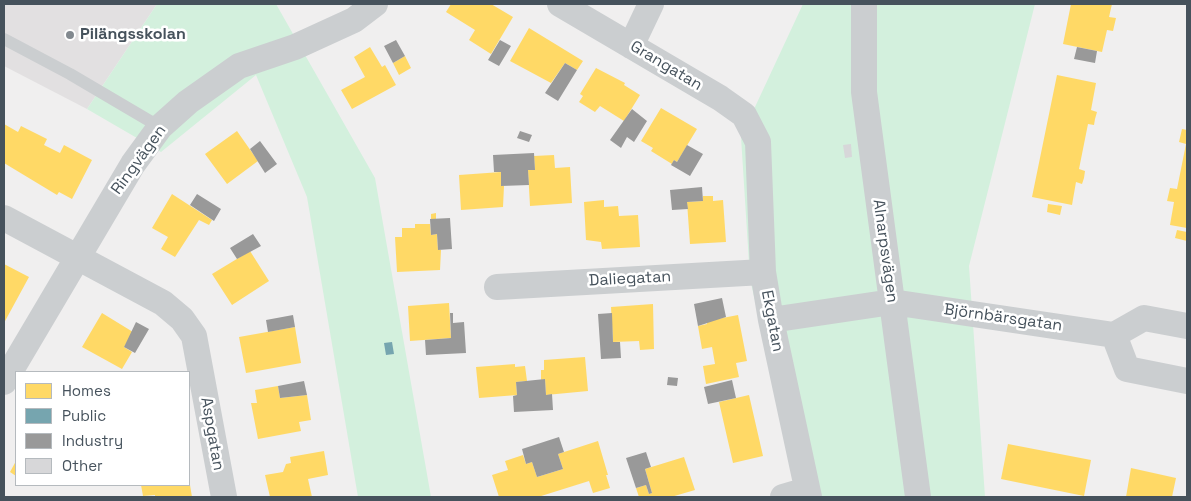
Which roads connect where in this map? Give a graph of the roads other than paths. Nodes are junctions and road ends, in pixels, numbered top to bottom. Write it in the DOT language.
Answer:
graph roads {
  1 [pos="375,4"];
  2 [pos="560,4"];
  3 [pos="651,4"];
  4 [pos="864,4"];
  5 [pos="4,39"];
  6 [pos="631,46"];
  7 [pos="160,127"];
  8 [pos="758,142"];
  9 [pos="4,218"];
  10 [pos="76,257"];
  11 [pos="763,272"];
  12 [pos="497,287"];
  13 [pos="892,302"];
  14 [pos="770,320"];
  15 [pos="1187,326"];
  16 [pos="1114,335"];
  17 [pos="1187,381"];
  18 [pos="4,382"];
  19 [pos="800,495"];
  20 [pos="224,497"];
  21 [pos="918,497"];
  1 -- 7 [label="street, Ringvägen"];
  2 -- 6 [label="street, Grangatan"];
  3 -- 6 [label="street"];
  4 -- 13 [label="street, Alnarpsvägen"];
  5 -- 7 [label="lane"];
  6 -- 8 [label="street, Grangatan"];
  7 -- 10 [label="street, Ringvägen"];
  8 -- 11 [label="street, Ekgatan"];
  9 -- 10 [label="street, Aspgatan"];
  10 -- 18 [label="street, Ringvägen"];
  10 -- 20 [label="street, Aspgatan"];
  11 -- 12 [label="street, Daliegatan"];
  11 -- 14 [label="street, Ekgatan"];
  13 -- 14 [label="street, Björnbärsgatan"];
  13 -- 16 [label="street, Björnbärsgatan"];
  13 -- 21 [label="street, Alnarpsvägen"];
  14 -- 19 [label="street, Ekgatan"];
  15 -- 16 [label="street"];
  16 -- 17 [label="street"];
}
